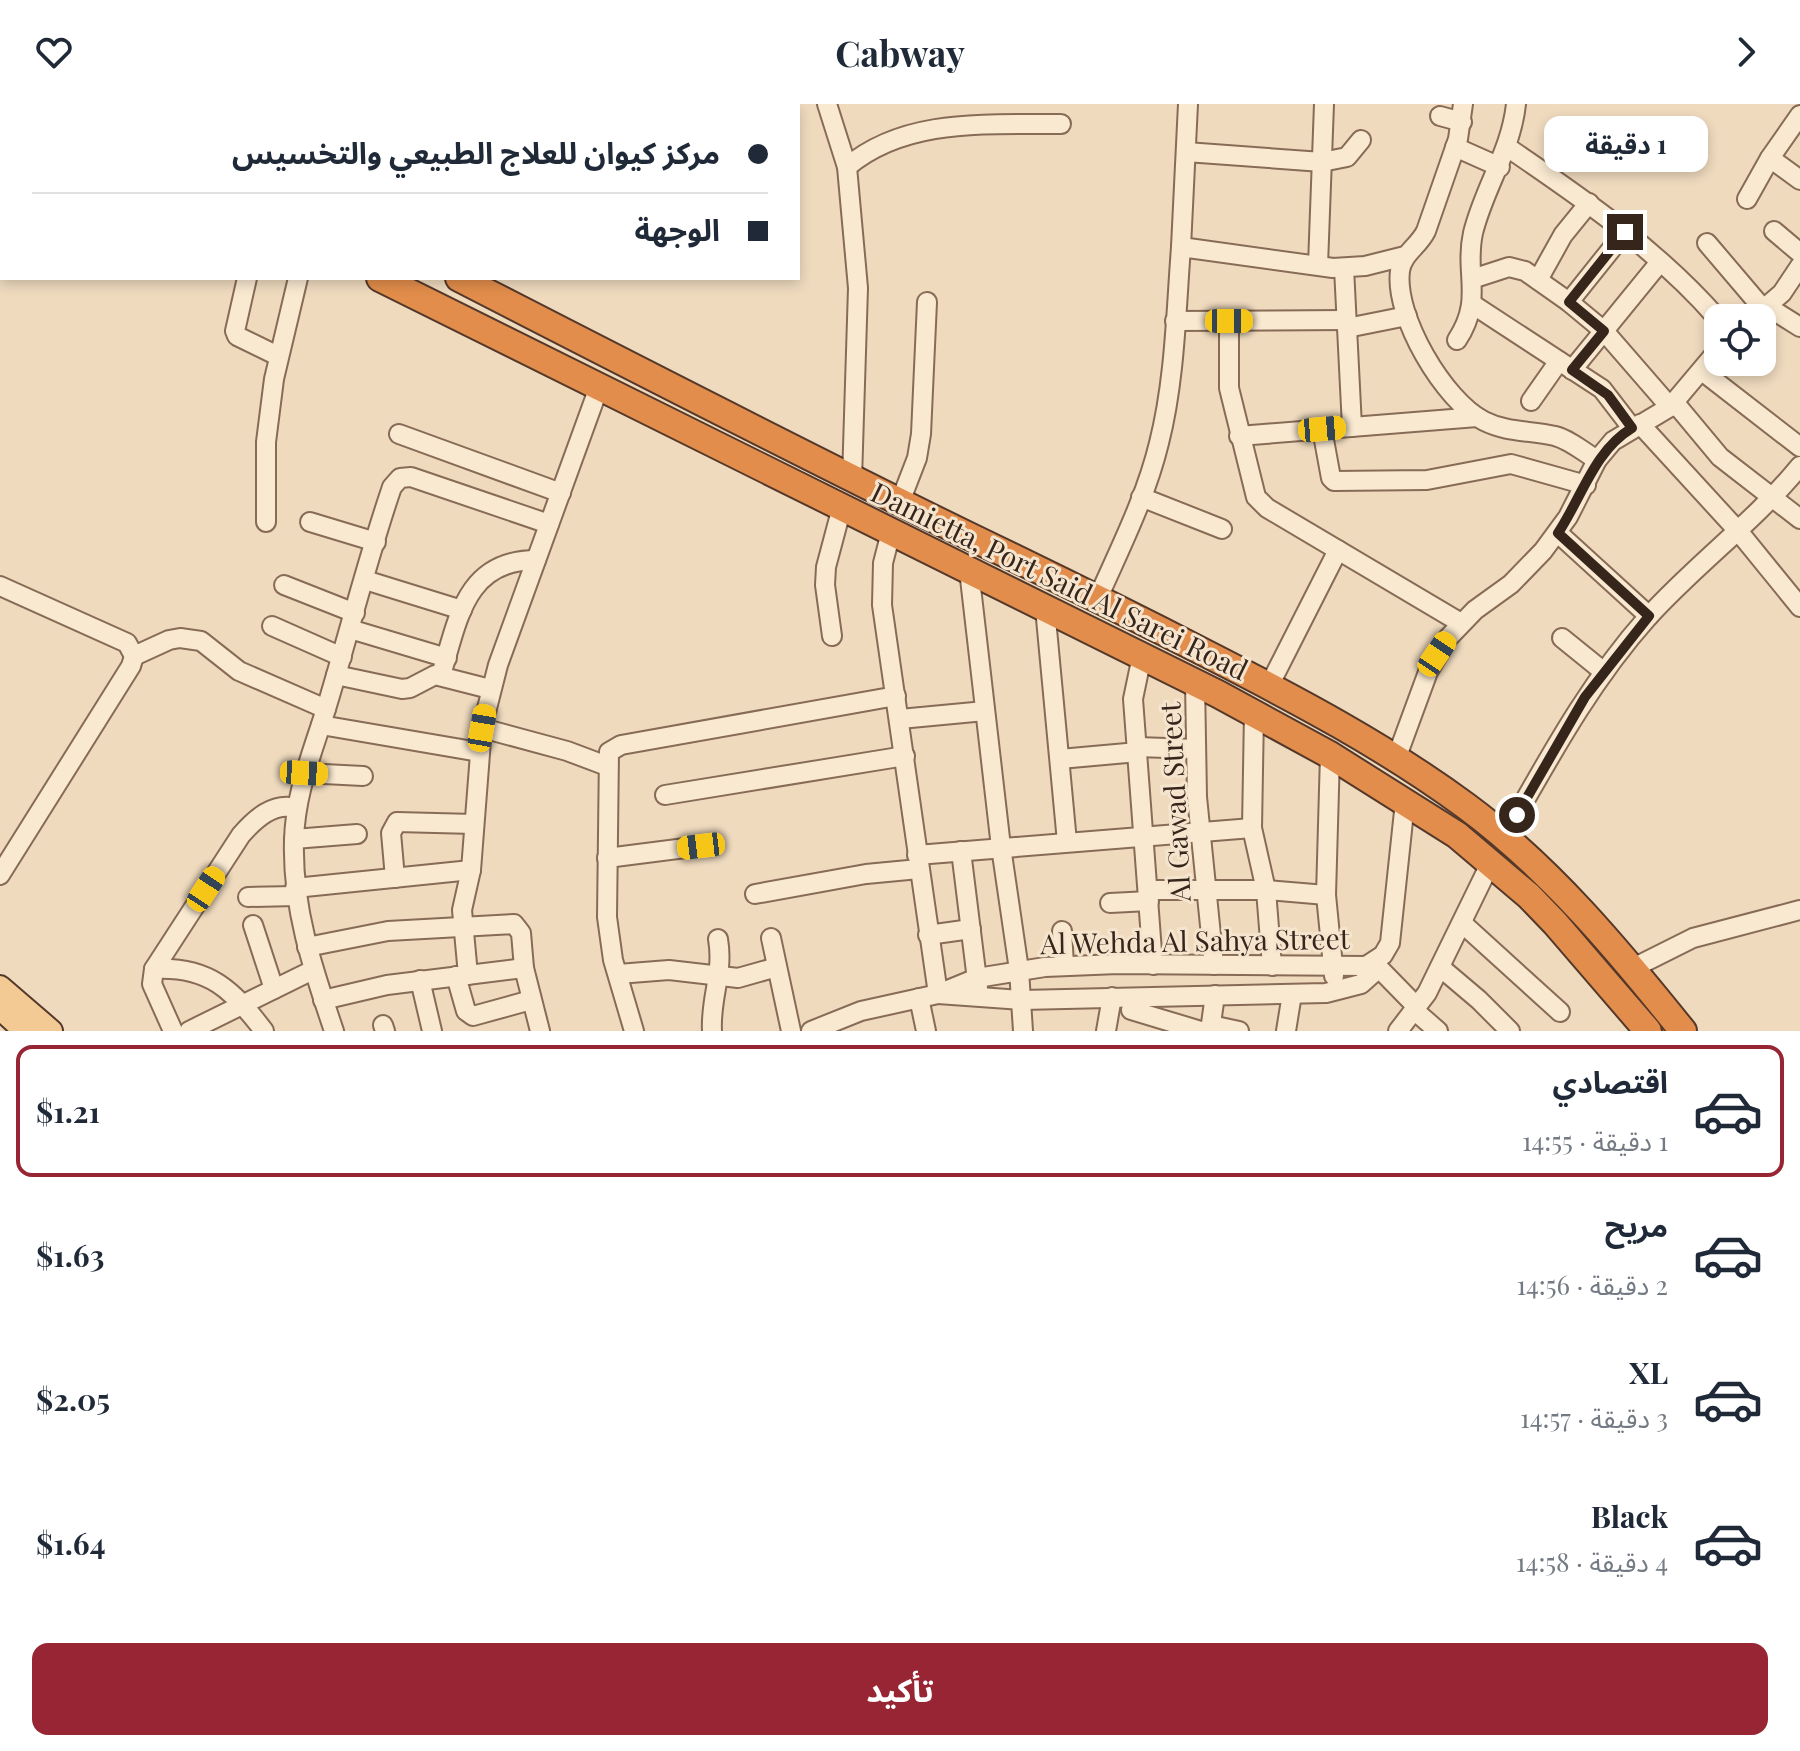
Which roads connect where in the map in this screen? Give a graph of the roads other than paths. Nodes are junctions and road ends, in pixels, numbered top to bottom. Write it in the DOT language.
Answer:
graph roads {
  1 [pos="827,104"];
  2 [pos="1188,104"];
  3 [pos="1324,104"];
  4 [pos="1516,104"];
  5 [pos="1462,113"];
  6 [pos="1440,116"];
  7 [pos="1061,124"];
  8 [pos="1797,125"];
  9 [pos="1361,140"];
  10 [pos="1455,147"];
  11 [pos="1507,147"];
  12 [pos="1186,152"];
  13 [pos="1770,158"];
  14 [pos="1322,162"];
  15 [pos="847,167"];
  16 [pos="1500,167"];
  17 [pos="1800,180"];
  18 [pos="1747,199"];
  19 [pos="1589,203"];
  20 [pos="1774,231"];
  21 [pos="1625,232"];
  22 [pos="1707,243"];
  23 [pos="1181,247"];
  24 [pos="1800,253"];
  25 [pos="1405,256"];
  26 [pos="1660,262"];
  27 [pos="1318,265"];
  28 [pos="1800,267"];
  29 [pos="1344,268"];
  30 [pos="1472,279"];
  31 [pos="247,280"];
  32 [pos="297,280"];
  33 [pos="384,280"];
  34 [pos="463,280"];
  35 [pos="1538,280"];
  36 [pos="927,302"];
  37 [pos="1569,302"];
  38 [pos="1472,304"];
  39 [pos="1704,304"];
  40 [pos="1756,304"];
  41 [pos="1770,304"];
  42 [pos="1407,316"];
  43 [pos="1776,317"];
  44 [pos="1175,321"];
  45 [pos="1229,321"];
  46 [pos="1347,324"];
  47 [pos="1800,327"];
  48 [pos="1604,331"];
  49 [pos="1457,340"];
  50 [pos="278,356"];
  51 [pos="1566,366"];
  52 [pos="1704,368"];
  53 [pos="1702,371"];
  54 [pos="599,387"];
  55 [pos="1531,401"];
  56 [pos="1672,405"];
  57 [pos="1477,417"];
  58 [pos="1636,426"];
  59 [pos="1352,427"];
  60 [pos="1322,429"];
  61 [pos="399,434"];
  62 [pos="1239,436"];
  63 [pos="1800,447"];
  64 [pos="1597,460"];
  65 [pos="1800,466"];
  66 [pos="507,473"];
  67 [pos="852,479"];
  68 [pos="1586,485"];
  69 [pos="561,493"];
  70 [pos="1141,497"];
  71 [pos="1772,498"];
  72 [pos="900,502"];
  73 [pos="495,504"];
  74 [pos="842,507"];
  75 [pos="1800,519"];
  76 [pos="266,522"];
  77 [pos="310,522"];
  78 [pos="549,524"];
  79 [pos="1222,529"];
  80 [pos="891,532"];
  81 [pos="1739,532"];
  82 [pos="1558,533"];
  83 [pos="376,542"];
  84 [pos="1338,550"];
  85 [pos="536,560"];
  86 [pos="969,570"];
  87 [pos="365,580"];
  88 [pos="284,585"];
  89 [pos="0,586"];
  90 [pos="1098,598"];
  91 [pos="1800,607"];
  92 [pos="1045,608"];
  93 [pos="462,610"];
  94 [pos="1649,616"];
  95 [pos="353,621"];
  96 [pos="1461,623"];
  97 [pos="272,626"];
  98 [pos="832,636"];
  99 [pos="1562,638"];
  100 [pos="134,656"];
  101 [pos="1142,656"];
  102 [pos="339,666"];
  103 [pos="444,667"];
  104 [pos="1604,672"];
  105 [pos="1260,681"];
  106 [pos="1195,683"];
  107 [pos="490,689"];
  108 [pos="896,696"];
  109 [pos="1305,705"];
  110 [pos="1246,708"];
  111 [pos="985,711"];
  112 [pos="324,717"];
  113 [pos="900,719"];
  114 [pos="482,728"];
  115 [pos="1291,733"];
  116 [pos="1196,749"];
  117 [pos="1137,750"];
  118 [pos="479,752"];
  119 [pos="1330,755"];
  120 [pos="905,756"];
  121 [pos="1060,759"];
  122 [pos="1396,759"];
  123 [pos="607,766"];
  124 [pos="304,773"];
  125 [pos="363,776"];
  126 [pos="665,795"];
  127 [pos="1405,802"];
  128 [pos="296,808"];
  129 [pos="474,824"];
  130 [pos="1252,828"];
  131 [pos="1200,832"];
  132 [pos="357,834"];
  133 [pos="1144,836"];
  134 [pos="1504,837"];
  135 [pos="294,839"];
  136 [pos="1067,842"];
  137 [pos="701,846"];
  138 [pos="1001,847"];
  139 [pos="961,851"];
  140 [pos="607,858"];
  141 [pos="918,862"];
  142 [pos="1491,862"];
  143 [pos="471,870"];
  144 [pos="0,875"];
  145 [pos="395,878"];
  146 [pos="1206,889"];
  147 [pos="1266,890"];
  148 [pos="296,892"];
  149 [pos="755,894"];
  150 [pos="1326,895"];
  151 [pos="1148,896"];
  152 [pos="248,897"];
  153 [pos="1110,903"];
  154 [pos="1800,910"];
  155 [pos="1462,923"];
  156 [pos="253,925"];
  157 [pos="462,926"];
  158 [pos="971,929"];
  159 [pos="1062,931"];
  160 [pos="928,935"];
  161 [pos="771,938"];
  162 [pos="718,939"];
  163 [pos="307,947"];
  164 [pos="1064,965"];
  165 [pos="1153,965"];
  166 [pos="1214,965"];
  167 [pos="1272,966"];
  168 [pos="1377,966"];
  169 [pos="777,967"];
  170 [pos="1332,967"];
  171 [pos="1440,967"];
  172 [pos="524,968"];
  173 [pos="154,969"];
  174 [pos="1631,969"];
  175 [pos="313,970"];
  176 [pos="1019,970"];
  177 [pos="618,974"];
  178 [pos="462,976"];
  179 [pos="720,978"];
  180 [pos="977,978"];
  181 [pos="420,980"];
  182 [pos="0,987"];
  183 [pos="274,989"];
  184 [pos="1337,991"];
  185 [pos="938,994"];
  186 [pos="1292,994"];
  187 [pos="1215,995"];
  188 [pos="1112,997"];
  189 [pos="919,998"];
  190 [pos="980,998"];
  191 [pos="323,1000"];
  192 [pos="531,1000"];
  193 [pos="1022,1000"];
  194 [pos="243,1004"];
  195 [pos="0,1008"];
  196 [pos="1415,1009"];
  197 [pos="1131,1010"];
  198 [pos="1560,1012"];
  199 [pos="1675,1021"];
  200 [pos="848,1024"];
  201 [pos="36,1028"];
  202 [pos="1207,1029"];
  203 [pos="1647,1029"];
  204 [pos="173,1031"];
  205 [pos="190,1031"];
  206 [pos="264,1031"];
  207 [pos="334,1031"];
  208 [pos="432,1031"];
  209 [pos="540,1031"];
  210 [pos="634,1031"];
  211 [pos="712,1031"];
  212 [pos="791,1031"];
  213 [pos="811,1031"];
  214 [pos="926,1031"];
  215 [pos="1023,1031"];
  216 [pos="1106,1031"];
  217 [pos="1239,1031"];
  218 [pos="1286,1031"];
  219 [pos="1398,1031"];
  220 [pos="1438,1031"];
  221 [pos="1510,1031"];
  1 -- 15 [label="street"];
  2 -- 12 [label="street"];
  3 -- 14 [label="street"];
  4 -- 11 [label="street"];
  5 -- 6 [label="street"];
  5 -- 10 [label="street"];
  7 -- 15 [label="street"];
  8 -- 13 [label="street"];
  9 -- 14 [label="street"];
  10 -- 16 [label="street"];
  10 -- 25 [label="street"];
  11 -- 16 [label="street"];
  11 -- 19 [label="street"];
  12 -- 14 [label="street"];
  12 -- 23 [label="street"];
  13 -- 17 [label="street"];
  13 -- 18 [label="street"];
  14 -- 27 [label="street"];
  15 -- 67 [label="street"];
  16 -- 30 [label="street"];
  19 -- 21 [label="street"];
  19 -- 35 [label="street"];
  20 -- 24 [label="street"];
  21 -- 26 [label="street"];
  21 -- 37 [label="street"];
  22 -- 40 [label="street"];
  23 -- 27 [label="street"];
  23 -- 44 [label="street"];
  25 -- 29 [label="street"];
  25 -- 42 [label="street"];
  26 -- 39 [label="street"];
  26 -- 48 [label="street"];
  27 -- 29 [label="street"];
  28 -- 41 [label="street"];
  29 -- 46 [label="street"];
  30 -- 35 [label="street"];
  30 -- 38 [label="street"];
  31 -- 50 [label="street"];
  32 -- 50 [label="street"];
  33 -- 54 [label="highway, Damietta, Port Said Al Sarei Road"];
  34 -- 67 [label="highway, Damietta, Port Said Al Sarei Road"];
  35 -- 37 [label="street"];
  36 -- 72 [label="street"];
  37 -- 48 [label="street"];
  38 -- 49 [label="street"];
  38 -- 51 [label="street"];
  42 -- 46 [label="street"];
  42 -- 57 [label="street"];
  43 -- 47 [label="street"];
  44 -- 45 [label="street"];
  44 -- 70 [label="street"];
  45 -- 46 [label="street"];
  45 -- 62 [label="street"];
  46 -- 59 [label="street"];
  48 -- 51 [label="street"];
  48 -- 56 [label="street"];
  50 -- 76 [label="street"];
  51 -- 55 [label="street"];
  51 -- 58 [label="street"];
  52 -- 53 [label="street"];
  53 -- 56 [label="street"];
  53 -- 63 [label="street"];
  54 -- 69 [label="street"];
  54 -- 74 [label="highway, Damietta, Port Said Al Sarei Road"];
  56 -- 58 [label="street"];
  56 -- 71 [label="street"];
  57 -- 59 [label="street"];
  57 -- 64 [label="street"];
  58 -- 64 [label="street"];
  58 -- 81 [label="street"];
  59 -- 60 [label="street"];
  60 -- 62 [label="street"];
  60 -- 68 [label="street"];
  61 -- 66 [label="street"];
  62 -- 84 [label="street"];
  64 -- 68 [label="street"];
  65 -- 71 [label="street"];
  66 -- 69 [label="street"];
  66 -- 73 [label="street"];
  67 -- 72 [label="highway, Damietta, Port Said Al Sarei Road"];
  68 -- 82 [label="street"];
  69 -- 78 [label="street"];
  70 -- 79 [label="street"];
  70 -- 90 [label="street"];
  71 -- 75 [label="street"];
  71 -- 81 [label="street"];
  72 -- 90 [label="highway, Damietta, Port Said Al Sarei Road"];
  73 -- 78 [label="street"];
  73 -- 83 [label="street"];
  74 -- 80 [label="highway, Damietta, Port Said Al Sarei Road"];
  74 -- 98 [label="street"];
  77 -- 83 [label="street"];
  78 -- 85 [label="street"];
  80 -- 86 [label="highway, Damietta, Port Said Al Sarei Road"];
  80 -- 108 [label="street"];
  81 -- 91 [label="street"];
  81 -- 94 [label="street"];
  82 -- 94 [label="street"];
  82 -- 96 [label="street"];
  83 -- 87 [label="street"];
  84 -- 96 [label="street"];
  84 -- 105 [label="street"];
  85 -- 93 [label="street"];
  85 -- 107 [label="street"];
  86 -- 92 [label="highway, Damietta, Port Said Al Sarei Road"];
  86 -- 111 [label="street"];
  87 -- 93 [label="street"];
  87 -- 95 [label="street"];
  88 -- 95 [label="street"];
  89 -- 100 [label="street"];
  90 -- 105 [label="highway, Damietta, Port Said Al Sarei Road"];
  92 -- 101 [label="highway, Damietta, Port Said Al Sarei Road"];
  92 -- 121 [label="street"];
  93 -- 103 [label="street"];
  94 -- 104 [label="street"];
  95 -- 102 [label="street"];
  95 -- 103 [label="street"];
  96 -- 122 [label="street"];
  97 -- 102 [label="street"];
  99 -- 104 [label="street"];
  100 -- 112 [label="street"];
  100 -- 144 [label="street"];
  101 -- 106 [label="highway, Damietta, Port Said Al Sarei Road"];
  101 -- 117 [label="street"];
  102 -- 103 [label="street"];
  102 -- 112 [label="street"];
  103 -- 107 [label="street"];
  104 -- 134 [label="street"];
  105 -- 109 [label="highway, Damietta, Port Said Al Sarei Road"];
  105 -- 110 [label="highway"];
  106 -- 110 [label="highway, Damietta, Port Said Al Sarei Road"];
  106 -- 116 [label="street, Al Gawad Street"];
  107 -- 114 [label="street"];
  108 -- 113 [label="street"];
  108 -- 123 [label="street"];
  109 -- 115 [label="highway"];
  109 -- 122 [label="highway, Damietta, Port Said Al Sarei Road"];
  110 -- 115 [label="highway, Damietta, Port Said Al Sarei Road"];
  110 -- 130 [label="street"];
  111 -- 113 [label="street"];
  111 -- 138 [label="street"];
  112 -- 118 [label="street"];
  112 -- 124 [label="street"];
  113 -- 120 [label="street"];
  114 -- 118 [label="street"];
  114 -- 123 [label="street"];
  115 -- 119 [label="highway, Damietta, Port Said Al Sarei Road"];
  116 -- 117 [label="street"];
  116 -- 131 [label="street, Al Gawad Street"];
  117 -- 121 [label="street"];
  117 -- 133 [label="street"];
  118 -- 129 [label="street"];
  119 -- 127 [label="highway, Damietta, Port Said Al Sarei Road"];
  119 -- 150 [label="street"];
  120 -- 126 [label="street"];
  120 -- 141 [label="street"];
  121 -- 136 [label="street"];
  122 -- 134 [label="highway, Damietta, Port Said Al Sarei Road"];
  123 -- 140 [label="street"];
  124 -- 125 [label="street"];
  124 -- 128 [label="street"];
  127 -- 142 [label="highway, Damietta, Port Said Al Sarei Road"];
  127 -- 168 [label="street, Al Wehda Al Sahya Street"];
  128 -- 135 [label="street"];
  128 -- 173 [label="street"];
  129 -- 143 [label="street"];
  129 -- 145 [label="street"];
  130 -- 131 [label="street"];
  130 -- 147 [label="street"];
  131 -- 133 [label="street"];
  131 -- 146 [label="street, Al Gawad Street"];
  132 -- 135 [label="street"];
  133 -- 136 [label="street"];
  133 -- 151 [label="street"];
  134 -- 174 [label="highway, Damietta, Port Said Al Sarei Road"];
  135 -- 148 [label="street"];
  136 -- 138 [label="street"];
  137 -- 140 [label="street"];
  138 -- 139 [label="street"];
  138 -- 176 [label="street"];
  139 -- 141 [label="street"];
  139 -- 158 [label="street"];
  140 -- 177 [label="street"];
  141 -- 149 [label="street"];
  141 -- 160 [label="street"];
  142 -- 155 [label="street"];
  142 -- 203 [label="highway, Damietta, Port Said Al Sarei Road"];
  143 -- 145 [label="street"];
  143 -- 157 [label="street"];
  145 -- 148 [label="street"];
  146 -- 147 [label="street"];
  146 -- 151 [label="street"];
  146 -- 166 [label="street, Al Gawad Street"];
  147 -- 150 [label="street"];
  147 -- 167 [label="street"];
  148 -- 152 [label="street"];
  148 -- 163 [label="street"];
  150 -- 170 [label="street"];
  151 -- 153 [label="street"];
  151 -- 165 [label="street"];
  154 -- 174 [label="street"];
  155 -- 171 [label="street"];
  155 -- 198 [label="street"];
  156 -- 183 [label="street"];
  157 -- 163 [label="street"];
  157 -- 172 [label="street"];
  157 -- 178 [label="street"];
  158 -- 160 [label="street"];
  158 -- 180 [label="street"];
  159 -- 164 [label="street"];
  160 -- 185 [label="street"];
  161 -- 169 [label="street"];
  162 -- 179 [label="street"];
  163 -- 175 [label="street"];
  164 -- 165 [label="street, Al Wehda Al Sahya Street"];
  164 -- 176 [label="street, Al Wehda Al Sahya Street"];
  165 -- 166 [label="street, Al Wehda Al Sahya Street"];
  166 -- 167 [label="street, Al Wehda Al Sahya Street"];
  167 -- 170 [label="street, Al Wehda Al Sahya Street"];
  168 -- 170 [label="street, Al Wehda Al Sahya Street"];
  168 -- 184 [label="street"];
  168 -- 196 [label="street"];
  169 -- 179 [label="street"];
  169 -- 212 [label="street"];
  170 -- 184 [label="street"];
  171 -- 196 [label="street"];
  171 -- 221 [label="street"];
  172 -- 178 [label="street"];
  172 -- 192 [label="street"];
  173 -- 194 [label="street"];
  173 -- 204 [label="street"];
  174 -- 199 [label="highway, Damietta, Port Said Al Sarei Road"];
  175 -- 183 [label="street"];
  175 -- 191 [label="street"];
  176 -- 180 [label="street, Al Wehda Al Sahya Street"];
  176 -- 193 [label="street"];
  177 -- 179 [label="street"];
  177 -- 210 [label="street"];
  178 -- 181 [label="street"];
  178 -- 192 [label="street"];
  179 -- 211 [label="street"];
  180 -- 185 [label="street, Al Wehda Al Sahya Street"];
  180 -- 190 [label="street"];
  181 -- 191 [label="street"];
  181 -- 208 [label="street"];
  182 -- 201 [label="main road"];
  183 -- 194 [label="street"];
  184 -- 186 [label="street"];
  185 -- 189 [label="street, Al Wehda Al Sahya Street"];
  185 -- 190 [label="street"];
  186 -- 187 [label="street"];
  186 -- 218 [label="street"];
  187 -- 188 [label="street"];
  187 -- 202 [label="street"];
  188 -- 193 [label="street"];
  188 -- 216 [label="street"];
  189 -- 200 [label="street, Al Wehda Al Sahya Street"];
  189 -- 214 [label="street"];
  190 -- 193 [label="street"];
  191 -- 207 [label="street"];
  192 -- 209 [label="street"];
  193 -- 215 [label="street"];
  194 -- 205 [label="street"];
  194 -- 206 [label="street"];
  195 -- 201 [label="main road"];
  196 -- 219 [label="street"];
  196 -- 220 [label="street"];
  197 -- 202 [label="street"];
  199 -- 203 [label="highway"];
  200 -- 213 [label="street, Al Wehda Al Sahya Street"];
  202 -- 217 [label="street"];
}
